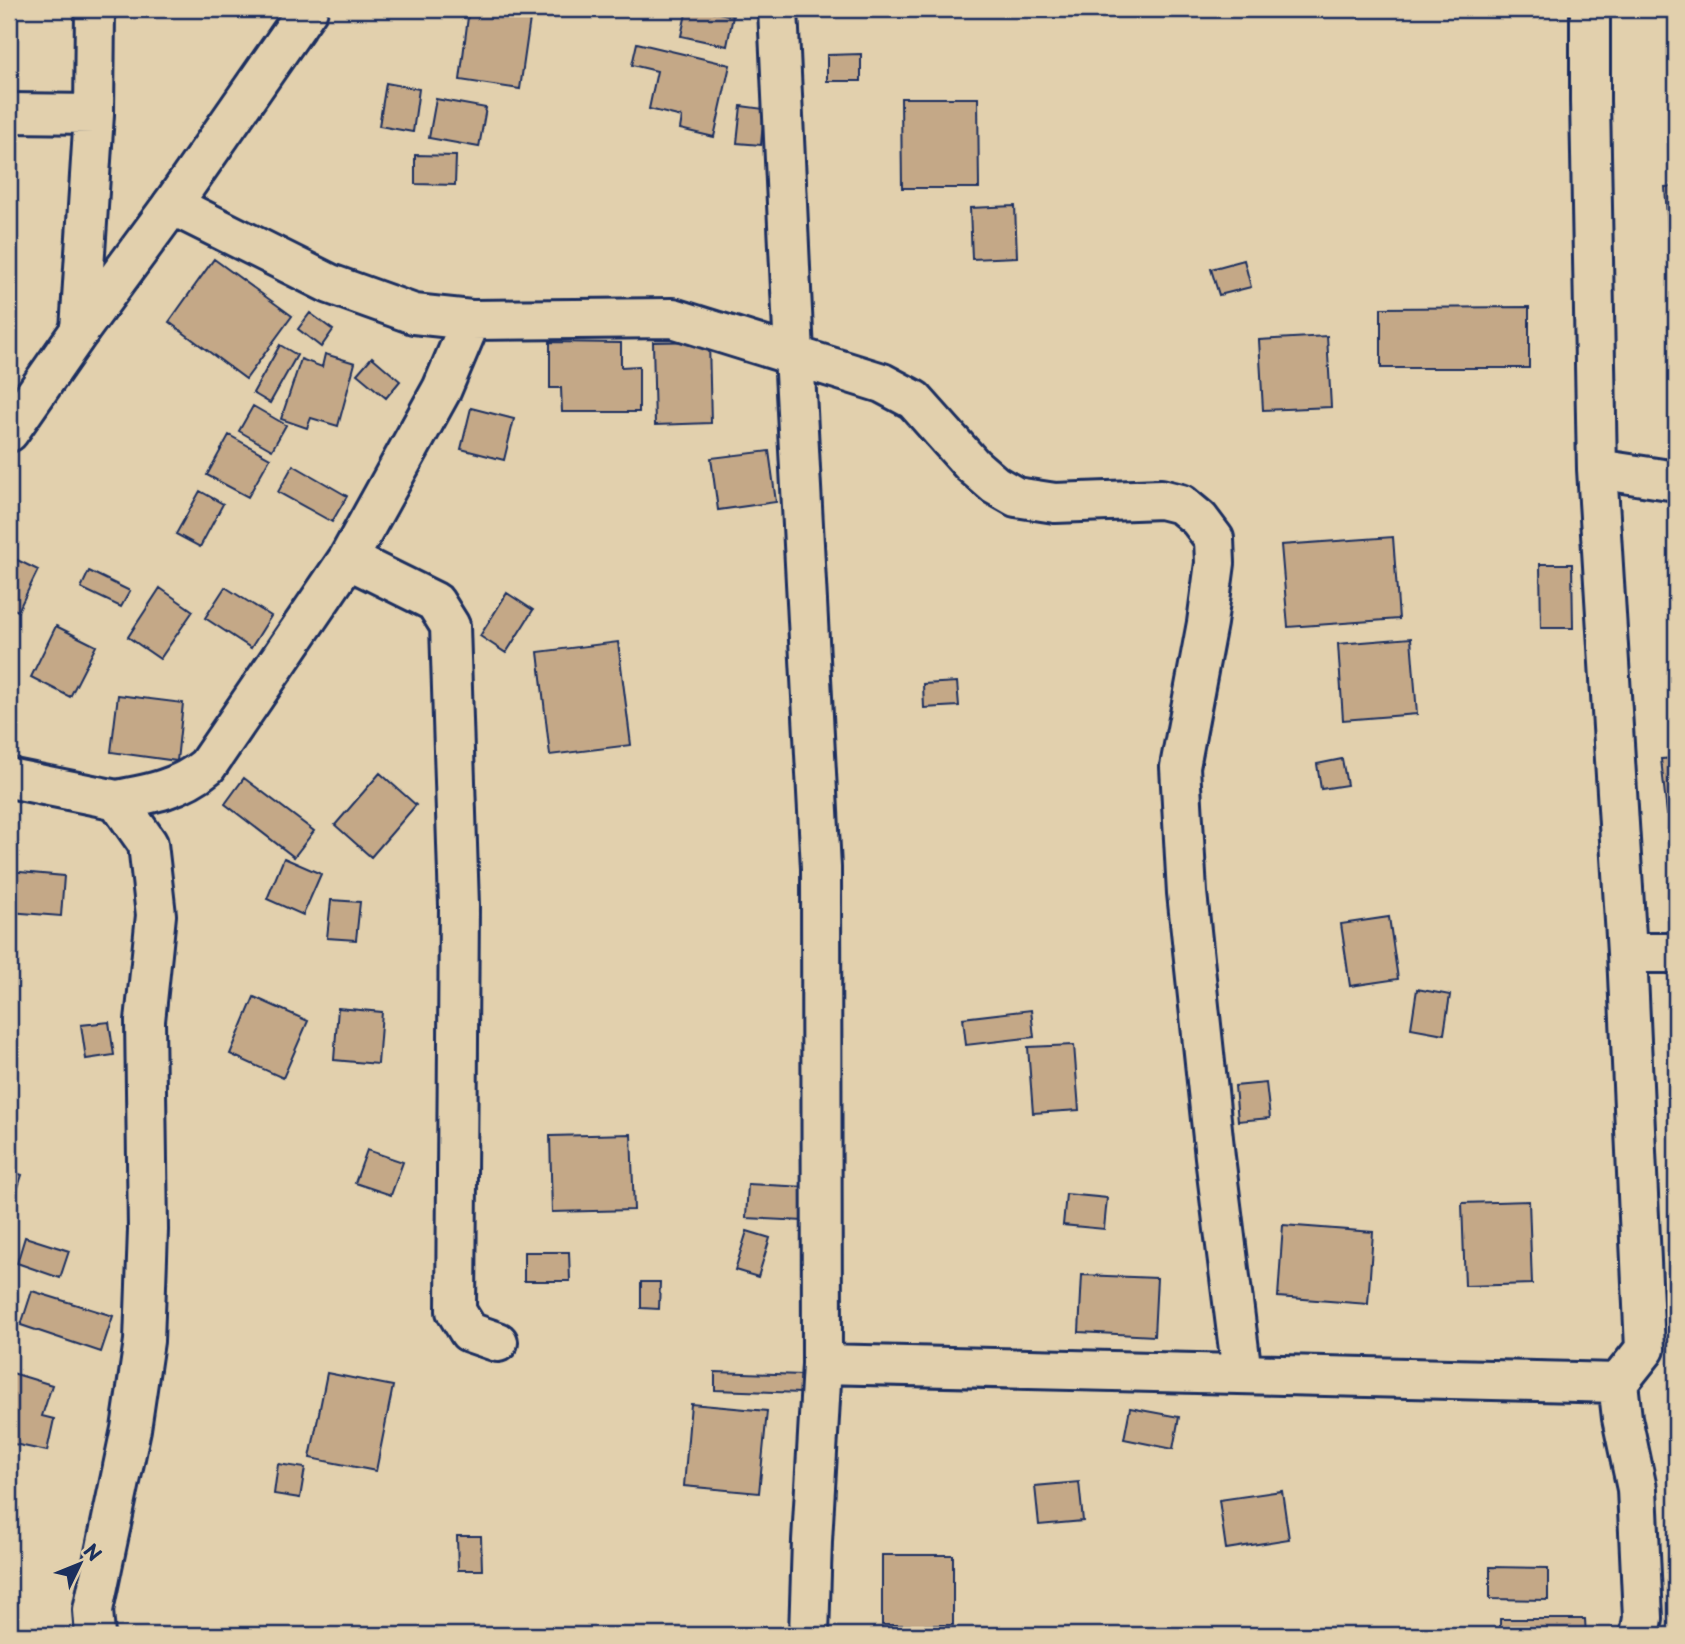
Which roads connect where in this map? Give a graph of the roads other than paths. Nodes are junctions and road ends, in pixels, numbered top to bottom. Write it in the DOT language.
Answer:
graph roads {
  1 [pos="95,9"];
  2 [pos="308,9"];
  3 [pos="778,9"];
  4 [pos="1590,9"];
  5 [pos="9,113"];
  6 [pos="93,114"];
  7 [pos="172,205"];
  8 [pos="471,320"];
  9 [pos="80,330"];
  10 [pos="793,354"];
  11 [pos="9,432"];
  12 [pos="1597,469"];
  13 [pos="1676,481"];
  14 [pos="348,559"];
  15 [pos="9,778"];
  16 [pos="117,800"];
  17 [pos="1627,953"];
  18 [pos="1676,953"];
  19 [pos="498,1342"];
  20 [pos="822,1364"];
  21 [pos="1242,1374"];
  22 [pos="1618,1383"];
  23 [pos="86,1627"];
  24 [pos="809,1635"];
  25 [pos="1640,1635"];
  1 -- 6 [label="street"];
  2 -- 7 [label="street"];
  3 -- 10 [label="street"];
  4 -- 12 [label="street"];
  5 -- 6 [label="street"];
  6 -- 9 [label="street"];
  7 -- 8 [label="street"];
  7 -- 9 [label="street"];
  8 -- 10 [label="street"];
  8 -- 14 [label="street"];
  9 -- 11 [label="street"];
  10 -- 20 [label="street"];
  10 -- 21 [label="street"];
  12 -- 13 [label="street"];
  12 -- 17 [label="street"];
  14 -- 16 [label="street"];
  14 -- 19 [label="street"];
  15 -- 16 [label="street"];
  16 -- 23 [label="street"];
  17 -- 18 [label="street"];
  17 -- 22 [label="street"];
  20 -- 21 [label="street"];
  20 -- 24 [label="street"];
  21 -- 22 [label="street"];
  22 -- 25 [label="street"];
}
